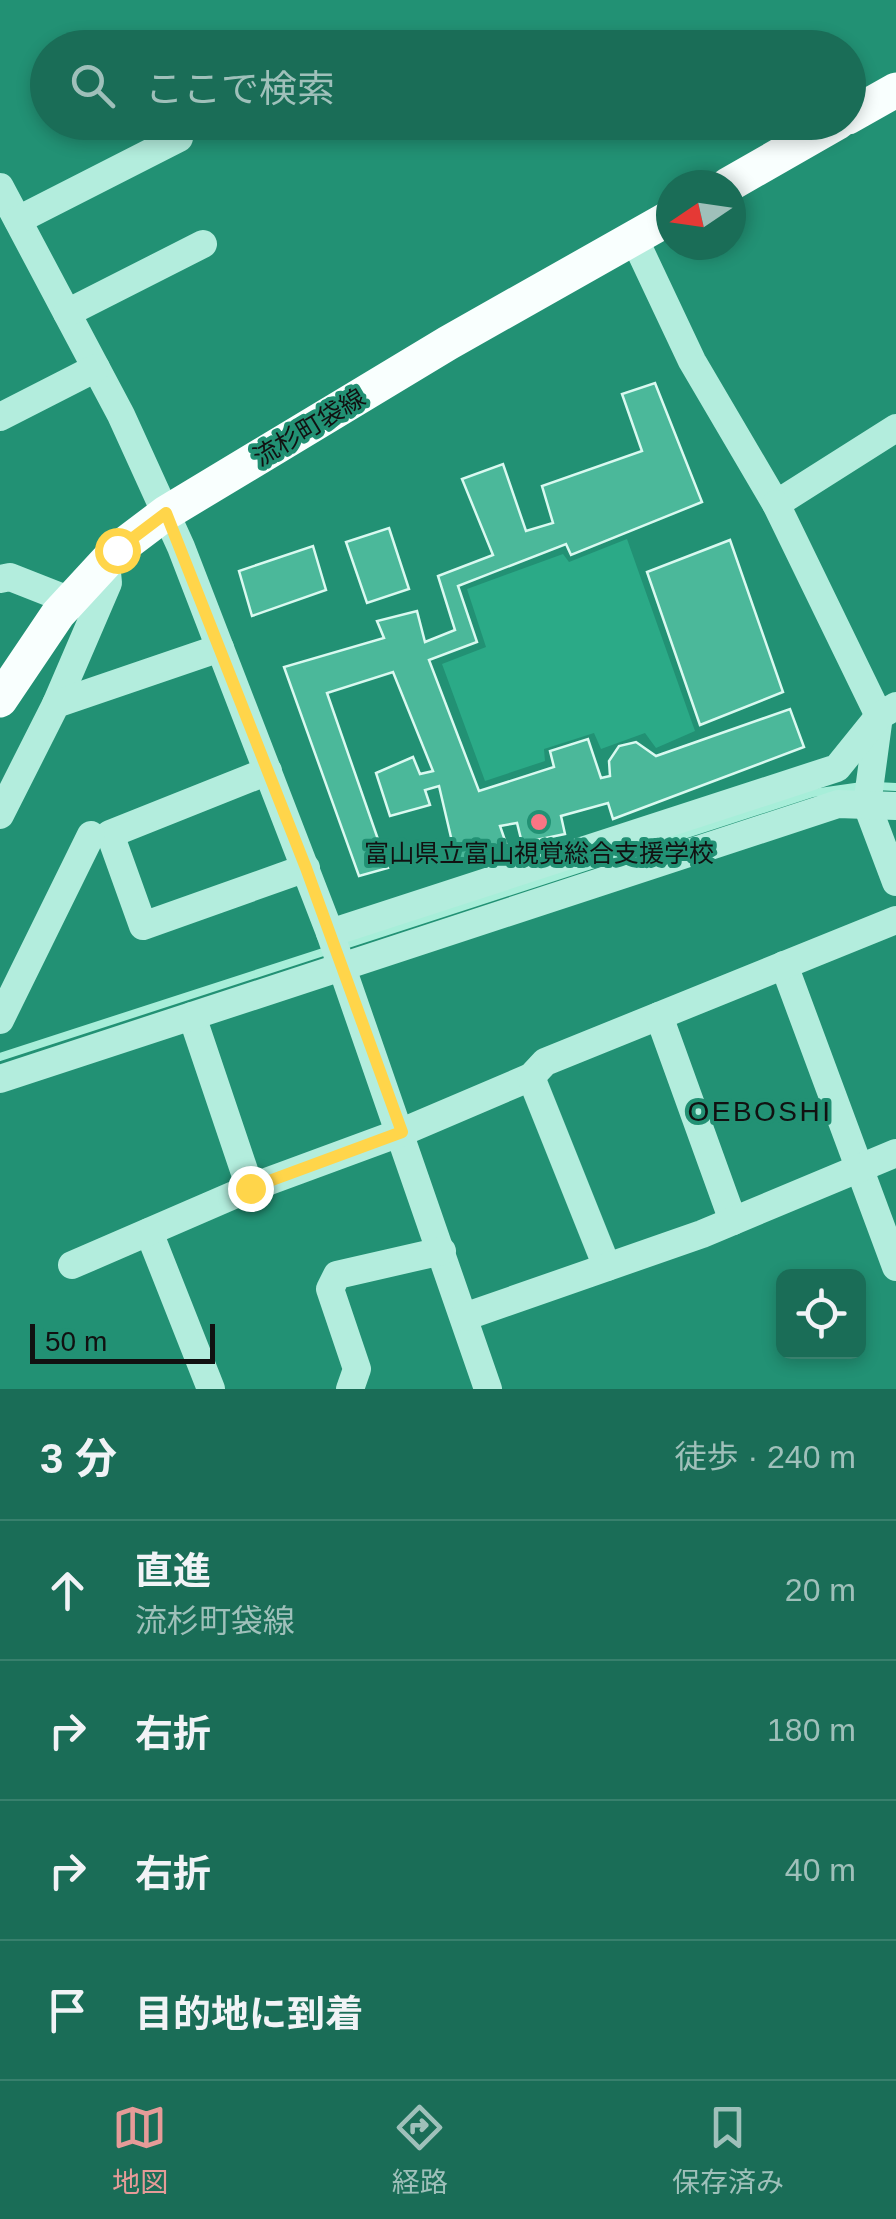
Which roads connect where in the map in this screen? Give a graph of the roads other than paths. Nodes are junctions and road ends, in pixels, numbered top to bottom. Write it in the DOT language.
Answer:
graph roads {
  1 [pos="896,90"];
  2 [pos="866,106"];
  3 [pos="175,140"];
  4 [pos="807,140"];
  5 [pos="746,175"];
  6 [pos="0,187"];
  7 [pos="18,220"];
  8 [pos="656,226"];
  9 [pos="634,238"];
  10 [pos="203,244"];
  11 [pos="67,314"];
  12 [pos="96,368"];
  13 [pos="0,418"];
  14 [pos="896,428"];
  15 [pos="776,504"];
  16 [pos="166,513"];
  17 [pos="106,562"];
  18 [pos="0,579"];
  19 [pos="70,601"];
  20 [pos="220,648"];
  21 [pos="1,696"];
  22 [pos="56,704"];
  23 [pos="888,711"];
  24 [pos="268,771"];
  25 [pos="867,805"];
  26 [pos="896,806"];
  27 [pos="0,815"];
  28 [pos="91,835"];
  29 [pos="306,868"];
  30 [pos="896,882"];
  31 [pos="896,920"];
  32 [pos="330,933"];
  33 [pos="784,965"];
  34 [pos="341,967"];
  35 [pos="192,1016"];
  36 [pos="658,1016"];
  37 [pos="0,1020"];
  38 [pos="0,1078"];
  39 [pos="532,1078"];
  40 [pos="402,1132"];
  41 [pos="896,1153"];
  42 [pos="860,1168"];
  43 [pos="250,1188"];
  44 [pos="733,1221"];
  45 [pos="149,1232"];
  46 [pos="442,1250"];
  47 [pos="72,1265"];
  48 [pos="896,1267"];
  49 [pos="607,1268"];
  50 [pos="464,1317"];
  51 [pos="211,1389"];
  52 [pos="350,1389"];
  53 [pos="488,1389"];
  1 -- 2 [label="main road"];
  3 -- 7 [label="street"];
  4 -- 5 [label="main road"];
  6 -- 7 [label="street"];
  7 -- 11 [label="street"];
  8 -- 9 [label="main road, 流杉町袋線"];
  9 -- 15 [label="street"];
  9 -- 16 [label="main road, 流杉町袋線"];
  10 -- 11 [label="street"];
  11 -- 12 [label="street"];
  12 -- 13 [label="street"];
  12 -- 16 [label="street"];
  14 -- 15 [label="street"];
  15 -- 23 [label="street"];
  16 -- 17 [label="main road, 流杉町袋線"];
  16 -- 20 [label="street"];
  17 -- 19 [label="main road, 流杉町袋線"];
  17 -- 22 [label="street"];
  18 -- 19 [label="street"];
  19 -- 21 [label="main road, 流杉町袋線"];
  20 -- 22 [label="street"];
  20 -- 24 [label="street"];
  22 -- 27 [label="street"];
  23 -- 25 [label="street"];
  23 -- 32 [label="street"];
  24 -- 29 [label="street"];
  24 -- 29 [label="street"];
  25 -- 26 [label="street"];
  25 -- 30 [label="street"];
  25 -- 34 [label="street"];
  28 -- 37 [label="street"];
  29 -- 32 [label="street"];
  31 -- 33 [label="street"];
  32 -- 34 [label="street"];
  33 -- 36 [label="street"];
  33 -- 42 [label="street"];
  34 -- 35 [label="street"];
  34 -- 40 [label="street"];
  35 -- 38 [label="street"];
  35 -- 43 [label="street"];
  36 -- 39 [label="street"];
  36 -- 44 [label="street"];
  39 -- 40 [label="street"];
  39 -- 49 [label="street"];
  40 -- 43 [label="street"];
  40 -- 46 [label="street"];
  41 -- 42 [label="street"];
  42 -- 44 [label="street"];
  42 -- 48 [label="street"];
  43 -- 45 [label="street"];
  44 -- 49 [label="street"];
  45 -- 47 [label="street"];
  45 -- 51 [label="street"];
  46 -- 50 [label="street"];
  46 -- 52 [label="street"];
  49 -- 50 [label="street"];
  50 -- 53 [label="street"];
}
